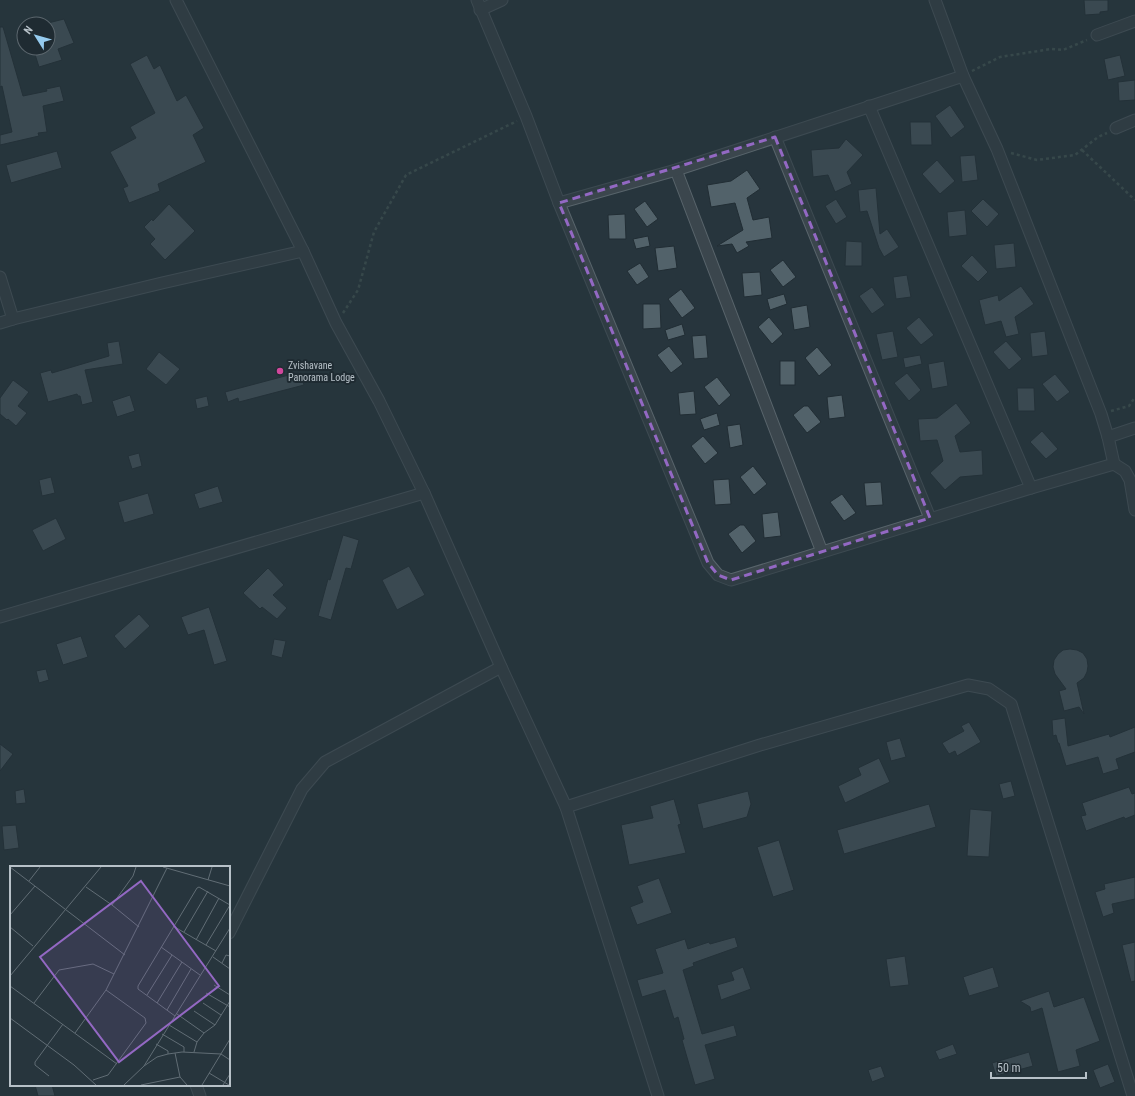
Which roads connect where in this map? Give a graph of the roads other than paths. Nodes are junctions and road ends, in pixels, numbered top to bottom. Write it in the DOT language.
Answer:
graph roads {
  1 [pos="176,0"];
  2 [pos="502,0"];
  3 [pos="935,0"];
  4 [pos="479,5"];
  5 [pos="1135,21"];
  6 [pos="1098,36"];
  7 [pos="963,76"];
  8 [pos="869,106"];
  9 [pos="1135,120"];
  10 [pos="1116,128"];
  11 [pos="775,137"];
  12 [pos="676,170"];
  13 [pos="559,203"];
  14 [pos="303,251"];
  15 [pos="0,277"];
  16 [pos="13,319"];
  17 [pos="0,323"];
  18 [pos="1135,428"];
  19 [pos="1108,437"];
  20 [pos="1114,464"];
  21 [pos="1031,488"];
  22 [pos="424,493"];
  23 [pos="1135,510"];
  24 [pos="930,518"];
  25 [pos="822,552"];
  26 [pos="0,617"];
  27 [pos="501,667"];
  28 [pos="566,807"];
  29 [pos="230,931"];
  30 [pos="196,1086"];
  31 [pos="200,1096"];
  32 [pos="658,1096"];
  33 [pos="1133,1096"];
  1 -- 14 [label="street"];
  2 -- 4 [label="street"];
  3 -- 7 [label="street"];
  4 -- 13 [label="street"];
  5 -- 6 [label="street"];
  7 -- 8 [label="street"];
  7 -- 19 [label="street"];
  8 -- 11 [label="street"];
  8 -- 21 [label="street"];
  9 -- 10 [label="street"];
  11 -- 12 [label="street"];
  11 -- 24 [label="street"];
  12 -- 13 [label="street"];
  12 -- 25 [label="street"];
  13 -- 25 [label="street"];
  14 -- 16 [label="street"];
  14 -- 22 [label="street"];
  15 -- 16 [label="street"];
  16 -- 17 [label="street"];
  18 -- 19 [label="street"];
  19 -- 20 [label="street"];
  20 -- 21 [label="street"];
  20 -- 23 [label="street"];
  21 -- 24 [label="street"];
  22 -- 26 [label="street"];
  22 -- 27 [label="street"];
  24 -- 25 [label="street"];
  27 -- 28 [label="street"];
  27 -- 29 [label="street"];
  28 -- 32 [label="street"];
  28 -- 33 [label="street"];
  30 -- 31 [label="street"];
}
